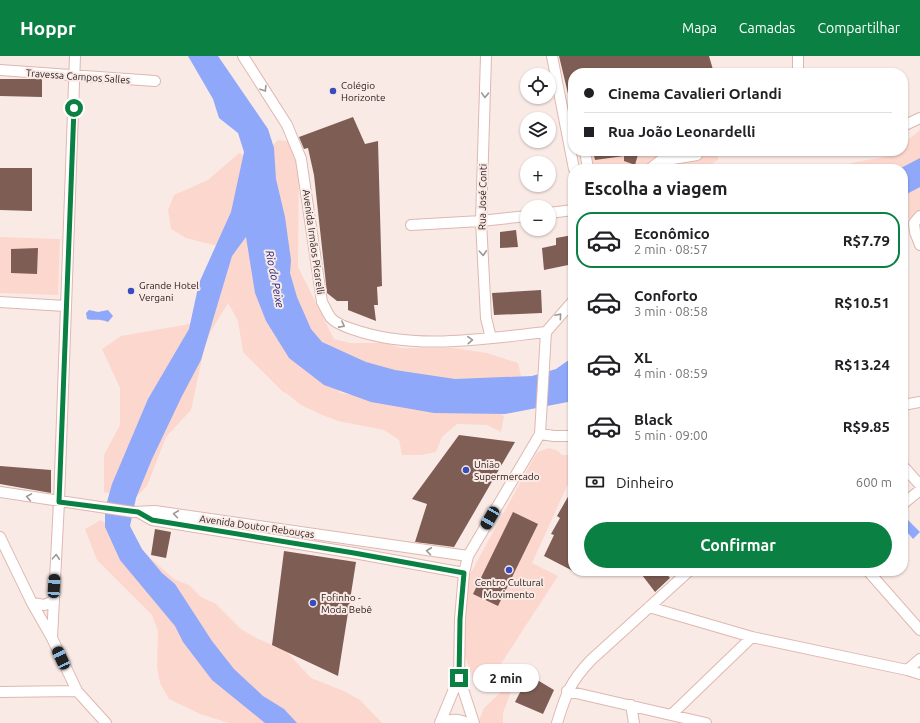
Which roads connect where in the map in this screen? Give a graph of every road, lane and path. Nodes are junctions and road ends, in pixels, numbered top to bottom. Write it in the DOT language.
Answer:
graph roads {
  1 [pos="75,56"];
  2 [pos="243,56"];
  3 [pos="486,56"];
  4 [pos="552,56"];
  5 [pos="798,56"];
  6 [pos="798,68"];
  7 [pos="0,70"];
  8 [pos="75,76"];
  9 [pos="155,81"];
  10 [pos="920,118"];
  11 [pos="568,120"];
  12 [pos="908,124"];
  13 [pos="691,156"];
  14 [pos="656,164"];
  15 [pos="568,211"];
  16 [pos="556,212"];
  17 [pos="920,216"];
  18 [pos="520,217"];
  19 [pos="481,221"];
  20 [pos="411,225"];
  21 [pos="920,245"];
  22 [pos="0,302"];
  23 [pos="65,306"];
  24 [pos="568,307"];
  25 [pos="546,332"];
  26 [pos="491,338"];
  27 [pos="920,402"];
  28 [pos="908,404"];
  29 [pos="540,434"];
  30 [pos="568,436"];
  31 [pos="908,472"];
  32 [pos="920,485"];
  33 [pos="920,490"];
  34 [pos="0,492"];
  35 [pos="908,500"];
  36 [pos="59,502"];
  37 [pos="135,512"];
  38 [pos="209,519"];
  39 [pos="207,529"];
  40 [pos="281,529"];
  41 [pos="0,537"];
  42 [pos="279,541"];
  43 [pos="402,547"];
  44 [pos="468,556"];
  45 [pos="400,561"];
  46 [pos="464,573"];
  47 [pos="683,576"];
  48 [pos="872,576"];
  49 [pos="54,600"];
  50 [pos="32,603"];
  51 [pos="649,607"];
  52 [pos="920,630"];
  53 [pos="752,637"];
  54 [pos="52,638"];
  55 [pos="920,659"];
  56 [pos="907,670"];
  57 [pos="920,674"];
  58 [pos="459,678"];
  59 [pos="77,691"];
  60 [pos="567,691"];
  61 [pos="0,692"];
  62 [pos="631,705"];
  63 [pos="671,715"];
  64 [pos="106,723"];
  65 [pos="440,723"];
  66 [pos="467,723"];
  67 [pos="474,723"];
  68 [pos="557,723"];
  69 [pos="634,723"];
  70 [pos="706,723"];
  1 -- 8 [label="street"];
  2 -- 26 [label="street, Avenida Irmãos Picarelli, one-way"];
  3 -- 19 [label="street, Rua José Conti, one-way"];
  4 -- 11 [label="street"];
  5 -- 6 [label="street"];
  7 -- 8 [label="street, Travessa Campos Salles"];
  8 -- 9 [label="street, Travessa Campos Salles"];
  8 -- 23 [label="street"];
  10 -- 12 [label="street"];
  13 -- 14 [label="street"];
  15 -- 16 [label="street"];
  17 -- 21 [label="street"];
  18 -- 19 [label="street"];
  19 -- 20 [label="street"];
  19 -- 26 [label="street, Rua José Conti, one-way"];
  22 -- 23 [label="street"];
  23 -- 36 [label="street"];
  25 -- 24 [label="street, one-way"];
  25 -- 26 [label="street, Avenida Irmãos Picarelli"];
  25 -- 29 [label="street"];
  27 -- 28 [label="street"];
  29 -- 30 [label="street"];
  29 -- 44 [label="street"];
  31 -- 32 [label="street"];
  33 -- 35 [label="street"];
  36 -- 34 [label="street, one-way"];
  36 -- 37 [label="street"];
  49 -- 36 [label="street, one-way"];
  38 -- 37 [label="street, Avenida Doutor Rebouças, one-way"];
  37 -- 39 [label="street, Avenida Doutor Rebouças"];
  38 -- 39 [label="street"];
  38 -- 40 [label="street, Avenida Doutor Rebouças"];
  39 -- 42 [label="street, Avenida Doutor Rebouças"];
  40 -- 42 [label="street"];
  40 -- 43 [label="street, Avenida Doutor Rebouças"];
  41 -- 50 [label="street"];
  42 -- 45 [label="street, Avenida Doutor Rebouças"];
  44 -- 43 [label="street, Avenida Doutor Rebouças, one-way"];
  43 -- 45 [label="street"];
  44 -- 46 [label="street"];
  45 -- 46 [label="street, Avenida Doutor Rebouças"];
  46 -- 58 [label="street"];
  47 -- 51 [label="street"];
  48 -- 52 [label="street"];
  49 -- 50 [label="street"];
  49 -- 54 [label="street"];
  50 -- 54 [label="street"];
  51 -- 53 [label="street"];
  51 -- 60 [label="street"];
  53 -- 56 [label="street"];
  53 -- 63 [label="street"];
  54 -- 59 [label="street"];
  55 -- 56 [label="street"];
  56 -- 57 [label="street"];
  58 -- 65 [label="street"];
  58 -- 67 [label="street"];
  59 -- 61 [label="street"];
  59 -- 64 [label="street"];
  60 -- 62 [label="street"];
  60 -- 68 [label="street"];
  62 -- 63 [label="street"];
  62 -- 69 [label="street"];
  63 -- 70 [label="street"];
  65 -- 66 [label="street"];
}
